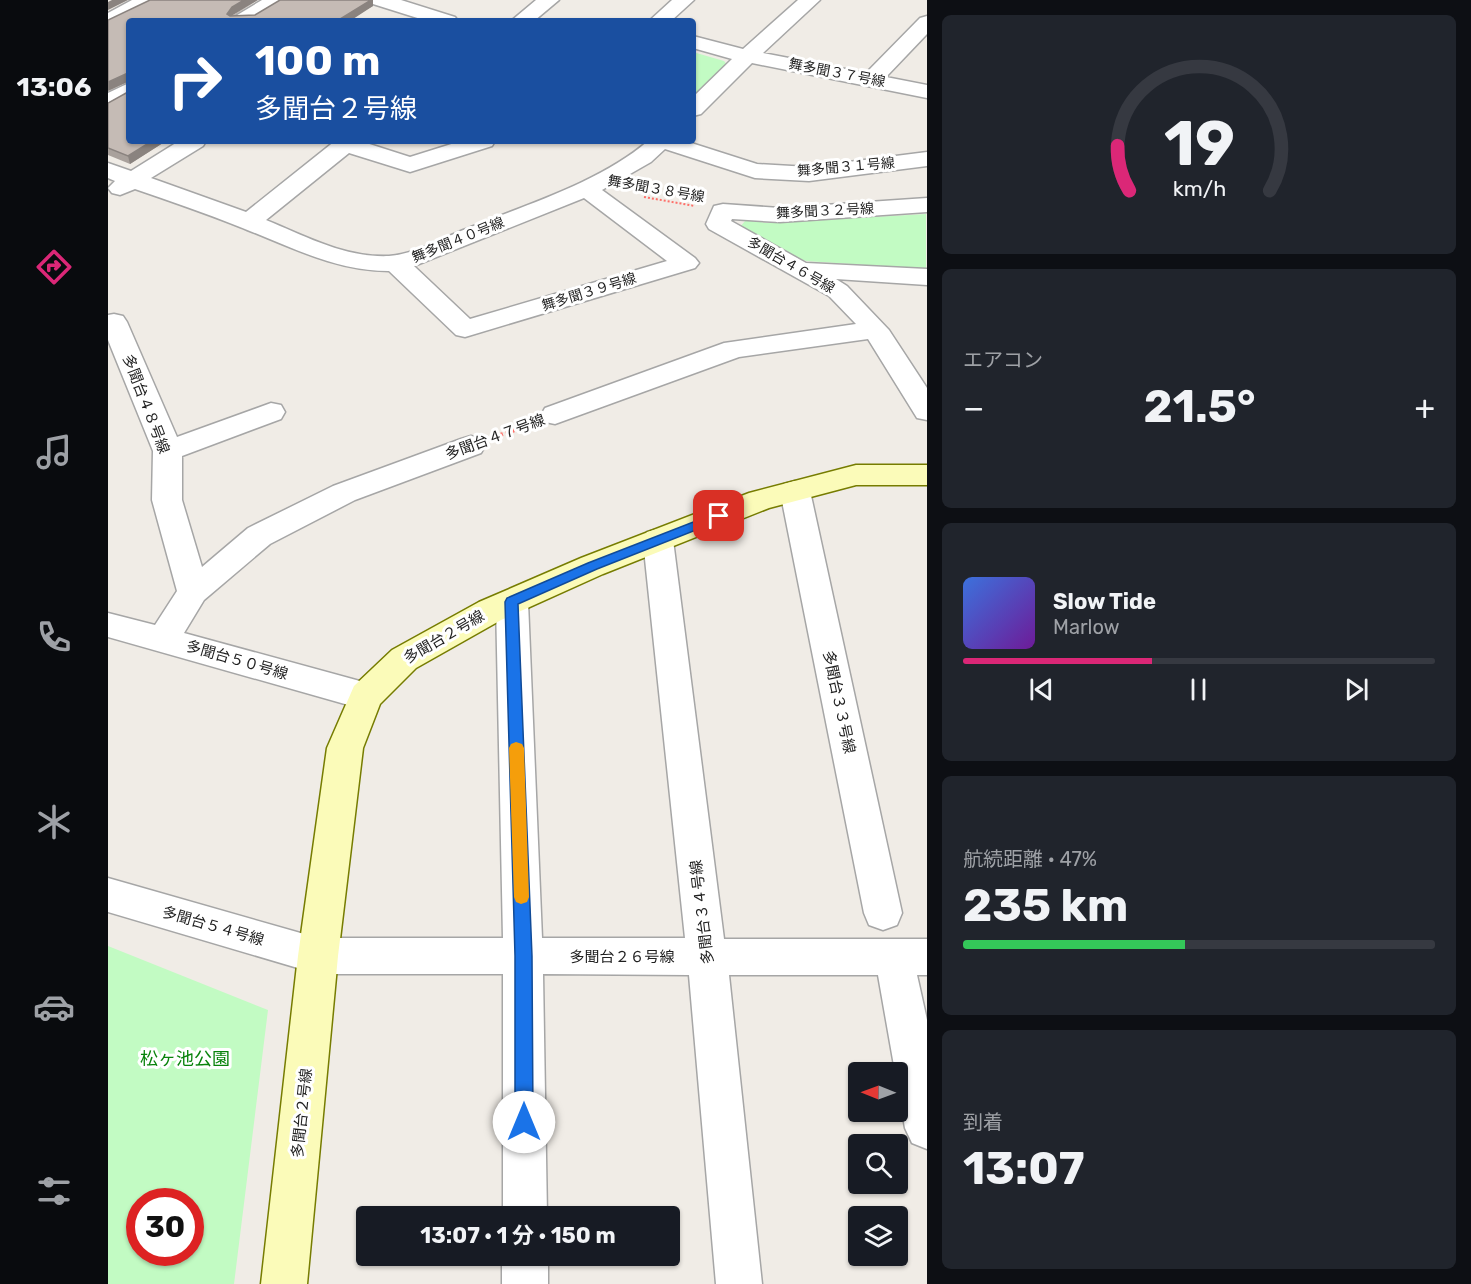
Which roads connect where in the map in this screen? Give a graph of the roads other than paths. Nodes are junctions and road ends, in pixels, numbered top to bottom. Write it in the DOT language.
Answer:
graph roads {
  1 [pos="147,0"];
  2 [pos="276,0"];
  3 [pos="380,0"];
  4 [pos="549,0"];
  5 [pos="684,0"];
  6 [pos="810,0"];
  7 [pos="406,3"];
  8 [pos="247,18"];
  9 [pos="384,18"];
  10 [pos="441,18"];
  11 [pos="525,18"];
  12 [pos="663,18"];
  13 [pos="108,21"];
  14 [pos="927,22"];
  15 [pos="696,43"];
  16 [pos="747,56"];
  17 [pos="872,80"];
  18 [pos="126,91"];
  19 [pos="927,92"];
  20 [pos="108,102"];
  21 [pos="696,107"];
  22 [pos="190,144"];
  23 [pos="345,144"];
  24 [pos="352,144"];
  25 [pos="475,144"];
  26 [pos="658,144"];
  27 [pos="670,144"];
  28 [pos="927,159"];
  29 [pos="108,170"];
  30 [pos="135,180"];
  31 [pos="586,189"];
  32 [pos="108,194"];
  33 [pos="927,205"];
  34 [pos="723,211"];
  35 [pos="249,222"];
  36 [pos="396,263"];
  37 [pos="798,269"];
  38 [pos="927,278"];
  39 [pos="114,322"];
  40 [pos="876,330"];
  41 [pos="927,411"];
  42 [pos="271,412"];
  43 [pos="555,416"];
  44 [pos="471,446"];
  45 [pos="168,451"];
  46 [pos="927,475"];
  47 [pos="795,491"];
  48 [pos="658,540"];
  49 [pos="193,592"];
  50 [pos="512,602"];
  51 [pos="108,625"];
  52 [pos="164,639"];
  53 [pos="366,696"];
  54 [pos="108,895"];
  55 [pos="883,913"];
  56 [pos="318,956"];
  57 [pos="524,956"];
  58 [pos="707,957"];
  59 [pos="910,957"];
  60 [pos="927,1128"];
  61 [pos="525,1206"];
  62 [pos="525,1266"];
  63 [pos="284,1284"];
  64 [pos="525,1284"];
  65 [pos="739,1284"];
  1 -- 13 [label="street"];
  2 -- 8 [label="street"];
  3 -- 7 [label="street"];
  4 -- 11 [label="street"];
  5 -- 12 [label="street"];
  6 -- 16 [label="street"];
  7 -- 9 [label="street"];
  7 -- 10 [label="street"];
  14 -- 17 [label="street"];
  15 -- 16 [label="street, 舞多聞３７号線"];
  16 -- 17 [label="street, 舞多聞３７号線"];
  16 -- 21 [label="street"];
  17 -- 19 [label="street, 舞多聞３７号線"];
  18 -- 20 [label="street"];
  22 -- 30 [label="street"];
  23 -- 35 [label="street"];
  24 -- 25 [label="street"];
  26 -- 31 [label="street, 舞多聞４０号線"];
  27 -- 28 [label="street, 舞多聞３１号線"];
  29 -- 30 [label="street, 舞多聞４０号線"];
  30 -- 32 [label="street"];
  30 -- 35 [label="street, 舞多聞４０号線"];
  31 -- 36 [label="street, 舞多聞４０号線"];
  31 -- 36 [label="street, 舞多聞３９号線"];
  33 -- 34 [label="street, 舞多聞３２号線"];
  34 -- 37 [label="street, 多聞台４６号線"];
  35 -- 36 [label="street, 舞多聞４０号線"];
  37 -- 38 [label="street"];
  37 -- 40 [label="street, 多聞台４６号線"];
  39 -- 45 [label="street, 多聞台４８号線"];
  40 -- 41 [label="street, 多聞台４６号線"];
  40 -- 43 [label="street, 多聞台４７号線"];
  42 -- 45 [label="street"];
  44 -- 49 [label="street, 多聞台４７号線"];
  45 -- 49 [label="street, 多聞台４８号線"];
  46 -- 47 [label="street, 多聞台２号線"];
  47 -- 48 [label="street, 多聞台２号線"];
  47 -- 55 [label="street, 多聞台３３号線"];
  48 -- 50 [label="street, 多聞台２号線"];
  48 -- 58 [label="street, 多聞台３４号線"];
  49 -- 52 [label="street, 多聞台４７号線"];
  50 -- 53 [label="street, 多聞台２号線"];
  50 -- 57 [label="street"];
  51 -- 52 [label="street, 多聞台５０号線"];
  52 -- 53 [label="street, 多聞台５０号線"];
  53 -- 56 [label="street, 多聞台２号線"];
  54 -- 56 [label="street, 多聞台５４号線"];
  56 -- 57 [label="street, 多聞台２６号線"];
  56 -- 63 [label="street, 多聞台２号線"];
  57 -- 58 [label="street, 多聞台２６号線"];
  57 -- 61 [label="street"];
  58 -- 59 [label="street, 多聞台２６号線"];
  58 -- 65 [label="street, 多聞台３４号線"];
  59 -- 60 [label="street"];
  62 -- 64 [label="street"];
}
